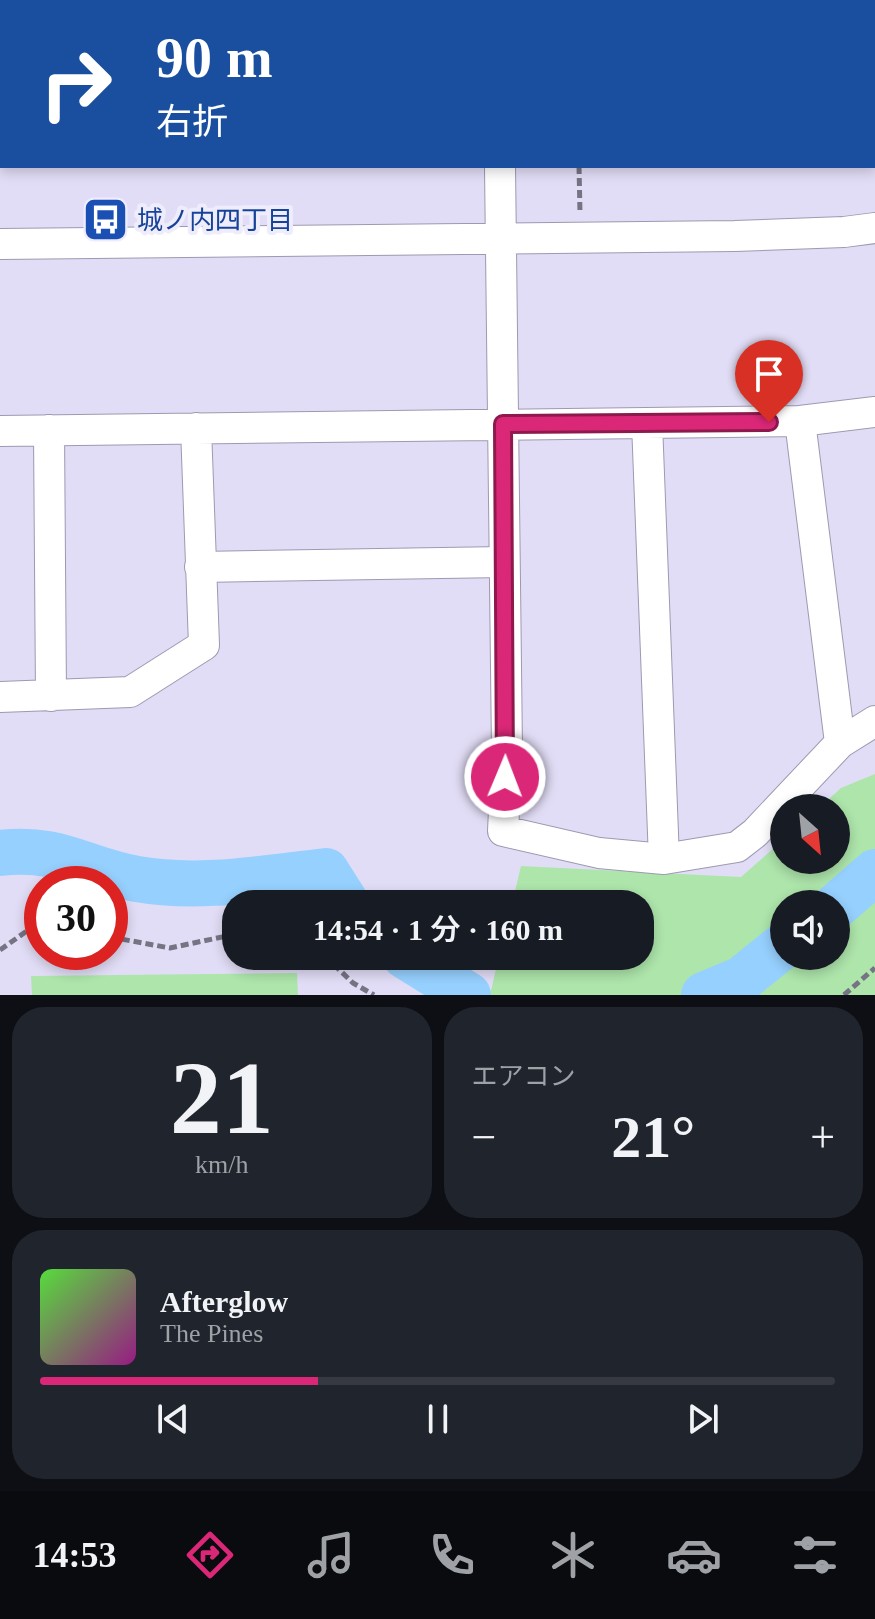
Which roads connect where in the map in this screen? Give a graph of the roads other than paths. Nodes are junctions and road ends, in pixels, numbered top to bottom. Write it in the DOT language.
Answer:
graph roads {
  1 [pos="500,168"];
  2 [pos="875,228"];
  3 [pos="501,240"];
  4 [pos="0,244"];
  5 [pos="875,412"];
  6 [pos="800,421"];
  7 [pos="647,423"];
  8 [pos="503,424"];
  9 [pos="196,428"];
  10 [pos="49,430"];
  11 [pos="0,431"];
  12 [pos="504,562"];
  13 [pos="200,567"];
  14 [pos="51,696"];
  15 [pos="0,697"];
  16 [pos="875,721"];
  17 [pos="840,743"];
  18 [pos="664,859"];
  1 -- 3 [label="street"];
  2 -- 3 [label="street"];
  3 -- 4 [label="street"];
  3 -- 8 [label="street"];
  5 -- 6 [label="street"];
  6 -- 7 [label="street"];
  6 -- 17 [label="street"];
  7 -- 8 [label="street"];
  7 -- 18 [label="street"];
  8 -- 9 [label="street"];
  8 -- 12 [label="street"];
  9 -- 10 [label="street"];
  9 -- 13 [label="street"];
  10 -- 11 [label="street"];
  10 -- 14 [label="street"];
  12 -- 13 [label="street"];
  12 -- 18 [label="street"];
  13 -- 14 [label="street"];
  14 -- 15 [label="street"];
  16 -- 17 [label="street"];
  17 -- 18 [label="street"];
}
